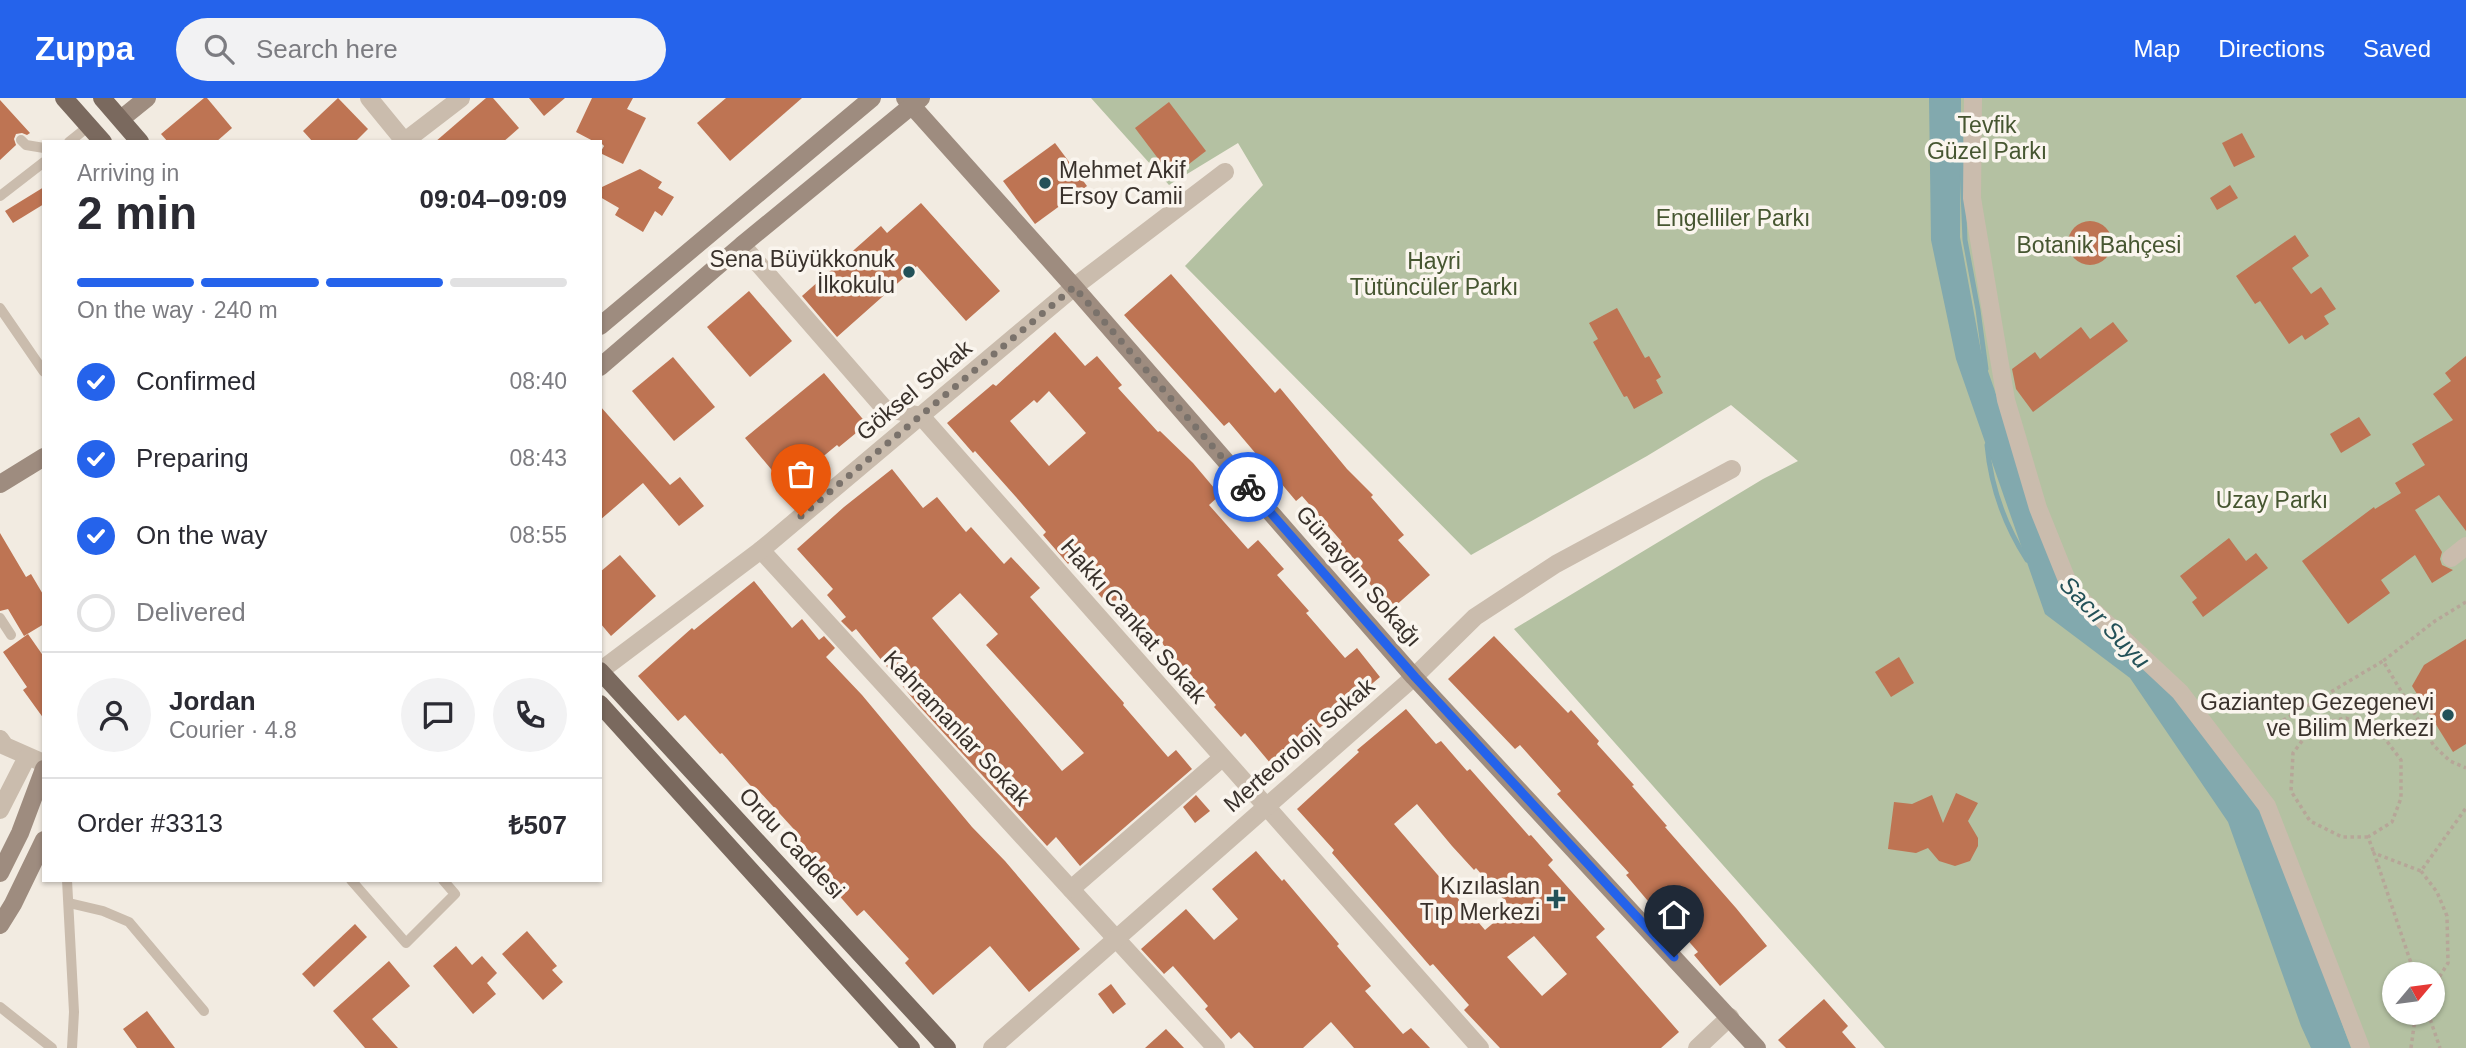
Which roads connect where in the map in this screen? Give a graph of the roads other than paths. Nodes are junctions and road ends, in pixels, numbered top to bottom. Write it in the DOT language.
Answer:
graph roads {
  1 [pos="64,98"];
  2 [pos="102,98"];
  3 [pos="147,98"];
  4 [pos="369,98"];
  5 [pos="461,98"];
  6 [pos="872,98"];
  7 [pos="1973,98"];
  8 [pos="912,101"];
  9 [pos="121,119"];
  10 [pos="89,126"];
  11 [pos="21,140"];
  12 [pos="72,140"];
  13 [pos="101,140"];
  14 [pos="138,140"];
  15 [pos="403,140"];
  16 [pos="408,140"];
  17 [pos="42,148"];
  18 [pos="42,164"];
  19 [pos="1225,172"];
  20 [pos="0,196"];
  21 [pos="743,245"];
  22 [pos="1074,287"];
  23 [pos="0,308"];
  24 [pos="602,324"];
  25 [pos="602,365"];
  26 [pos="42,369"];
  27 [pos="921,416"];
  28 [pos="42,458"];
  29 [pos="1732,469"];
  30 [pos="0,484"];
  31 [pos="2466,546"];
  32 [pos="761,550"];
  33 [pos="2451,558"];
  34 [pos="0,618"];
  35 [pos="11,635"];
  36 [pos="602,669"];
  37 [pos="602,673"];
  38 [pos="1415,677"];
  39 [pos="602,706"];
  40 [pos="2,745"];
  41 [pos="1222,758"];
  42 [pos="36,760"];
  43 [pos="42,774"];
  44 [pos="1265,807"];
  45 [pos="0,810"];
  46 [pos="42,844"];
  47 [pos="0,873"];
  48 [pos="68,882"];
  49 [pos="353,882"];
  50 [pos="445,882"];
  51 [pos="1072,889"];
  52 [pos="69,903"];
  53 [pos="0,925"];
  54 [pos="1117,938"];
  55 [pos="0,1007"];
  56 [pos="204,1011"];
  57 [pos="1730,1017"];
  58 [pos="52,1048"];
  59 [pos="72,1048"];
  60 [pos="911,1048"];
  61 [pos="947,1048"];
  62 [pos="992,1048"];
  63 [pos="1216,1048"];
  64 [pos="1480,1048"];
  65 [pos="1697,1048"];
  66 [pos="1757,1048"];
  67 [pos="2361,1048"];
  1 -- 10 [label="main road"];
  2 -- 9 [label="main road"];
  3 -- 9 [label="street"];
  4 -- 15 [label="street"];
  5 -- 16 [label="street"];
  6 -- 24 [label="street"];
  7 -- 67 [label="street"];
  8 -- 21 [label="street"];
  8 -- 22 [label="street, Günaydın Sokağı"];
  9 -- 14 [label="main road"];
  10 -- 12 [label="lane"];
  10 -- 13 [label="main road"];
  11 -- 17 [label="lane"];
  18 -- 20 [label="lane"];
  19 -- 22 [label="street, Göksel Sokak"];
  21 -- 25 [label="street"];
  21 -- 27 [label="street"];
  22 -- 27 [label="street, Göksel Sokak"];
  22 -- 38 [label="street, Günaydın Sokağı"];
  23 -- 26 [label="lane"];
  27 -- 32 [label="street, Göksel Sokak"];
  27 -- 41 [label="street, Hakkı Cankat Sokak"];
  28 -- 30 [label="street"];
  29 -- 38 [label="street, Merteoroloji Sokak"];
  31 -- 33 [label="street"];
  32 -- 36 [label="street, Göksel Sokak"];
  32 -- 51 [label="street, Kahramanlar Sokak"];
  34 -- 35 [label="lane"];
  37 -- 61 [label="main road, Ordu Caddesi"];
  38 -- 44 [label="street, Merteoroloji Sokak"];
  38 -- 57 [label="street, Günaydın Sokağı"];
  39 -- 60 [label="main road"];
  40 -- 42 [label="street"];
  41 -- 44 [label="street, Hakkı Cankat Sokak"];
  41 -- 51 [label="street"];
  42 -- 45 [label="street"];
  43 -- 47 [label="street"];
  44 -- 54 [label="street, Merteoroloji Sokak"];
  44 -- 64 [label="street, Hakkı Cankat Sokak"];
  46 -- 53 [label="street"];
  48 -- 52 [label="lane"];
  49 -- 50 [label="lane"];
  51 -- 54 [label="street, Kahramanlar Sokak"];
  52 -- 56 [label="lane"];
  52 -- 59 [label="lane"];
  54 -- 62 [label="street, Merteoroloji Sokak"];
  54 -- 63 [label="street, Kahramanlar Sokak"];
  55 -- 58 [label="lane"];
  57 -- 65 [label="street"];
  57 -- 66 [label="street, Günaydın Sokağı"];
}
